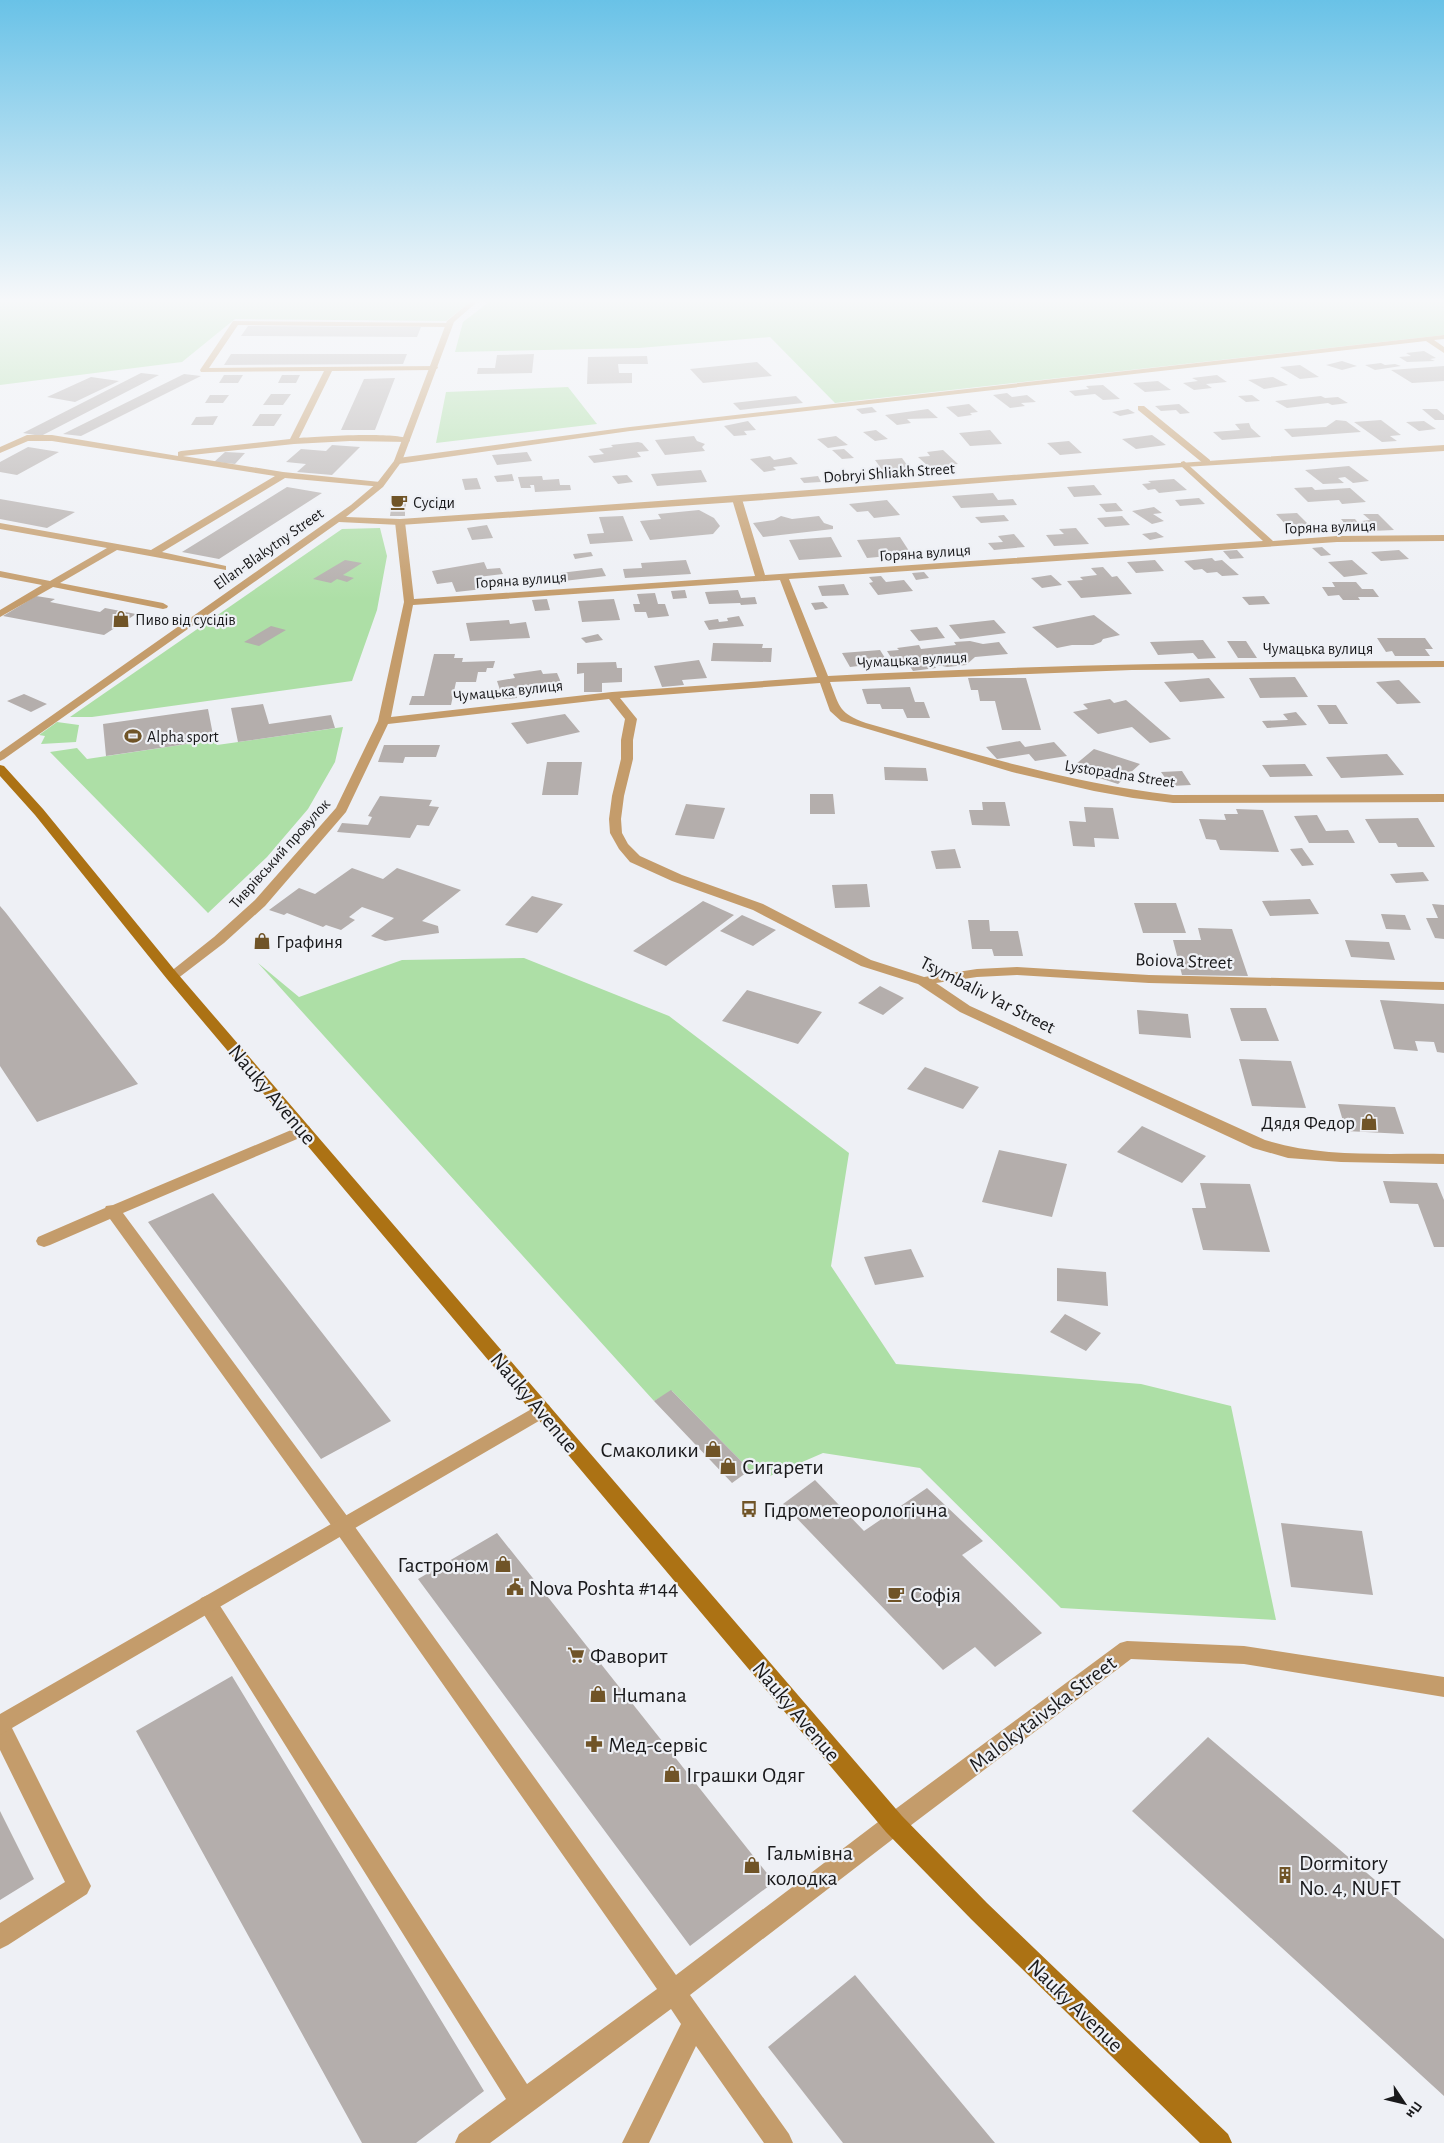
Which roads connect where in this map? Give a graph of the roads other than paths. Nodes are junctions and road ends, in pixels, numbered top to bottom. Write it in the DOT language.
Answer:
graph roads {
  1 [pos="312,402"];
  2 [pos="421,402"];
  3 [pos="867,402"];
  4 [pos="1141,408"];
  5 [pos="406,440"];
  6 [pos="293,441"];
  7 [pos="1444,448"];
  8 [pos="0,450"];
  9 [pos="167,456"];
  10 [pos="398,461"];
  11 [pos="1207,462"];
  12 [pos="1184,464"];
  13 [pos="283,475"];
  14 [pos="380,485"];
  15 [pos="737,499"];
  16 [pos="336,519"];
  17 [pos="400,522"];
  18 [pos="0,526"];
  19 [pos="1444,538"];
  20 [pos="1270,543"];
  21 [pos="115,546"];
  22 [pos="153,553"];
  23 [pos="223,568"];
  24 [pos="0,574"];
  25 [pos="784,578"];
  26 [pos="761,579"];
  27 [pos="52,584"];
  28 [pos="409,602"];
  29 [pos="164,606"];
  30 [pos="0,614"];
  31 [pos="1444,664"];
  32 [pos="823,680"];
  33 [pos="612,695"];
  34 [pos="384,721"];
  35 [pos="0,756"];
  36 [pos="0,769"];
  37 [pos="1444,798"];
  38 [pos="172,976"];
  39 [pos="923,981"];
  40 [pos="1444,986"];
  41 [pos="303,1130"];
  42 [pos="1444,1159"];
  43 [pos="112,1210"];
  44 [pos="44,1241"];
  45 [pos="542,1410"];
  46 [pos="343,1526"];
  47 [pos="208,1604"];
  48 [pos="1444,1687"];
  49 [pos="0,1726"];
  50 [pos="894,1824"];
  51 [pos="0,1937"];
  52 [pos="672,1993"];
  53 [pos="694,2023"];
  54 [pos="523,2102"];
  55 [pos="468,2143"];
  56 [pos="635,2143"];
  57 [pos="780,2143"];
  58 [pos="1219,2143"];
  1 -- 6 [label="street"];
  2 -- 5 [label="street, Ellan-Blakytny Street"];
  3 -- 10 [label="street"];
  4 -- 11 [label="street"];
  5 -- 6 [label="street"];
  5 -- 10 [label="street, Ellan-Blakytny Street"];
  6 -- 9 [label="street"];
  7 -- 11 [label="street, Dobryi Shliakh Street"];
  8 -- 9 [label="street"];
  9 -- 13 [label="street"];
  10 -- 14 [label="street, Ellan-Blakytny Street"];
  11 -- 12 [label="street, Dobryi Shliakh Street"];
  12 -- 15 [label="street, Dobryi Shliakh Street"];
  12 -- 20 [label="street"];
  13 -- 14 [label="street"];
  13 -- 22 [label="street"];
  14 -- 16 [label="street, Ellan-Blakytny Street"];
  15 -- 17 [label="street, Dobryi Shliakh Street"];
  15 -- 26 [label="street"];
  16 -- 17 [label="street, Dobryi Shliakh Street"];
  16 -- 35 [label="street, Ellan-Blakytny Street"];
  17 -- 28 [label="street, Тиврівський провулок"];
  18 -- 21 [label="street"];
  19 -- 20 [label="street, Горяна вулиця"];
  20 -- 25 [label="street, Горяна вулиця"];
  21 -- 22 [label="street"];
  21 -- 27 [label="street"];
  22 -- 23 [label="street"];
  24 -- 27 [label="street"];
  25 -- 26 [label="street, Горяна вулиця"];
  25 -- 32 [label="street, Lystopadna Street"];
  26 -- 28 [label="street, Горяна вулиця"];
  27 -- 29 [label="street"];
  27 -- 30 [label="street"];
  28 -- 34 [label="street, Тиврівський провулок"];
  31 -- 32 [label="street, Чумацька вулиця"];
  32 -- 33 [label="street, Чумацька вулиця"];
  32 -- 37 [label="street, Lystopadna Street"];
  33 -- 34 [label="street, Чумацька вулиця"];
  33 -- 39 [label="street, Tsymbaliv Yar Street"];
  34 -- 38 [label="street, Тиврівський провулок"];
  36 -- 38 [label="main road, Nauky Avenue"];
  38 -- 41 [label="main road, Nauky Avenue"];
  39 -- 40 [label="street, Boiova Street"];
  39 -- 42 [label="street, Tsymbaliv Yar Street"];
  41 -- 43 [label="street"];
  41 -- 45 [label="main road, Nauky Avenue"];
  43 -- 44 [label="street"];
  43 -- 46 [label="street"];
  45 -- 46 [label="street"];
  45 -- 50 [label="main road, Nauky Avenue"];
  46 -- 47 [label="street"];
  46 -- 52 [label="street"];
  47 -- 49 [label="street"];
  47 -- 54 [label="street"];
  48 -- 50 [label="street, Malokytaivska Street"];
  49 -- 51 [label="street"];
  50 -- 52 [label="street, Malokytaivska Street"];
  50 -- 58 [label="main road, Nauky Avenue"];
  52 -- 53 [label="street"];
  52 -- 54 [label="street, Malokytaivska Street"];
  53 -- 56 [label="street"];
  53 -- 57 [label="street"];
  54 -- 55 [label="street, Malokytaivska Street"];
}
